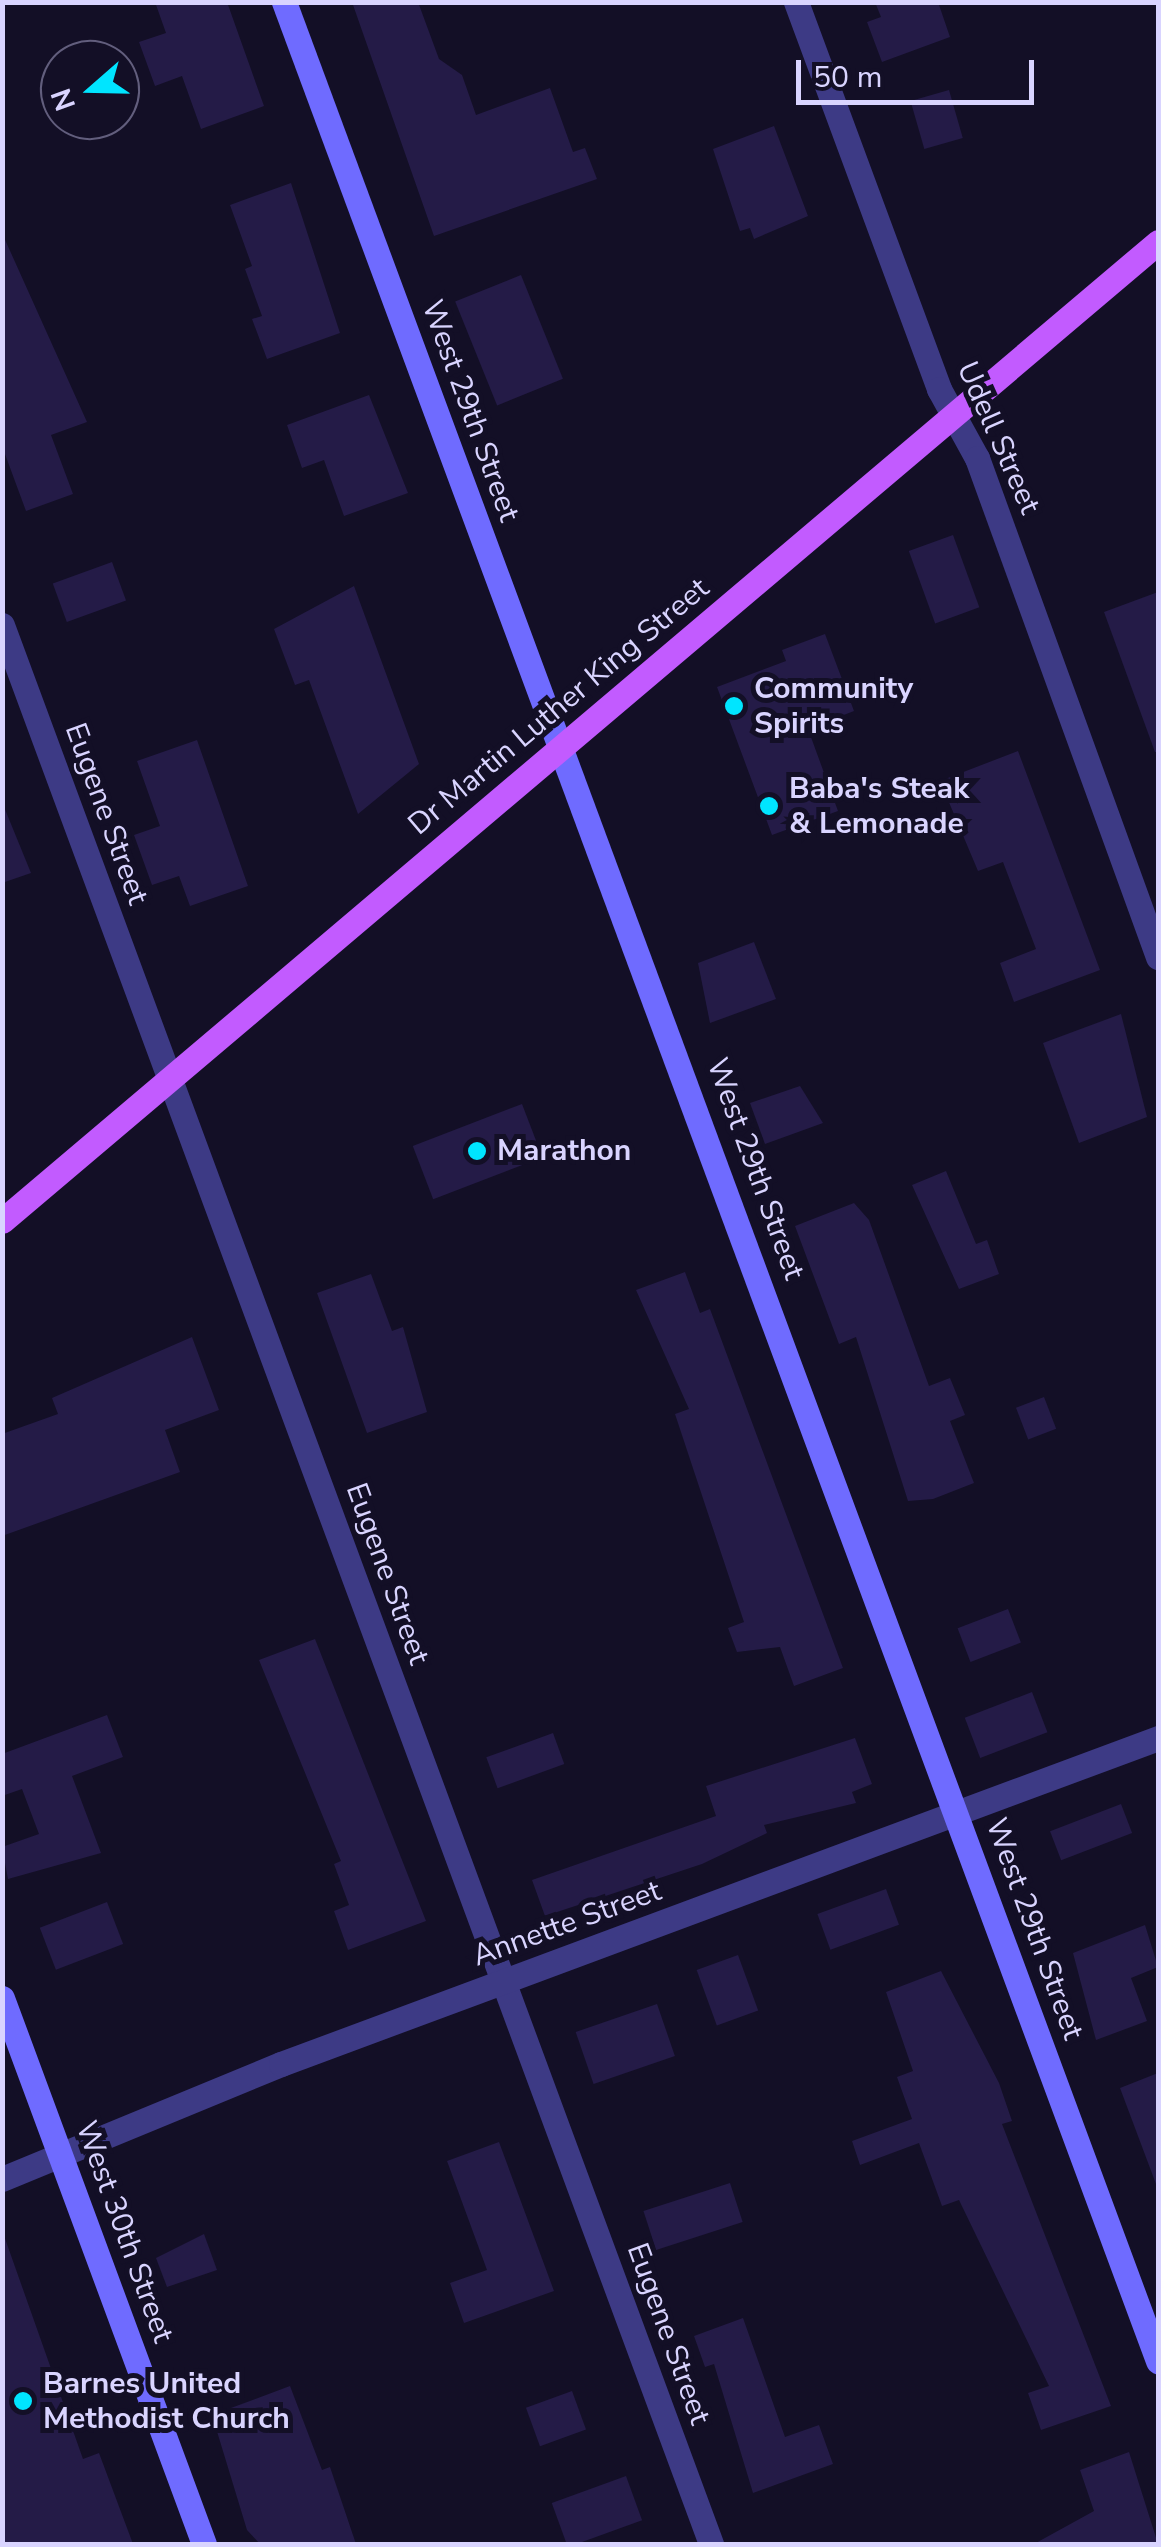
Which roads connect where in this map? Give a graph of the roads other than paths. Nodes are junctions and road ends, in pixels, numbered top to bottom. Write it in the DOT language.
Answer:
graph roads {
  1 [pos="284,2"];
  2 [pos="796,2"];
  3 [pos="1158,242"];
  4 [pos="951,417"];
  5 [pos="2,626"];
  6 [pos="562,746"];
  7 [pos="1158,957"];
  8 [pos="170,1082"];
  9 [pos="2,1222"];
  10 [pos="1158,1738"];
  11 [pos="956,1812"];
  12 [pos="505,1982"];
  13 [pos="2,1998"];
  14 [pos="62,2158"];
  15 [pos="2,2179"];
  16 [pos="1158,2361"];
  17 [pos="204,2544"];
  18 [pos="711,2544"];
  1 -- 6 [label="main road, West 29th Street"];
  2 -- 4 [label="street, Udell Street"];
  3 -- 4 [label="main road, Dr Martin Luther King Street"];
  4 -- 6 [label="main road, Dr Martin Luther King Street"];
  4 -- 7 [label="street, Udell Street"];
  5 -- 8 [label="street, Eugene Street"];
  6 -- 8 [label="main road, Dr Martin Luther King Street"];
  6 -- 11 [label="main road, West 29th Street"];
  8 -- 9 [label="main road, Dr Martin Luther King Street"];
  8 -- 12 [label="street, Eugene Street"];
  10 -- 11 [label="street, Annette Street"];
  11 -- 12 [label="street, Annette Street"];
  11 -- 16 [label="main road, West 29th Street"];
  12 -- 14 [label="street, Annette Street"];
  12 -- 18 [label="street, Eugene Street"];
  13 -- 14 [label="main road, West 30th Street"];
  14 -- 15 [label="street, Annette Street"];
  14 -- 17 [label="main road, West 30th Street"];
}
